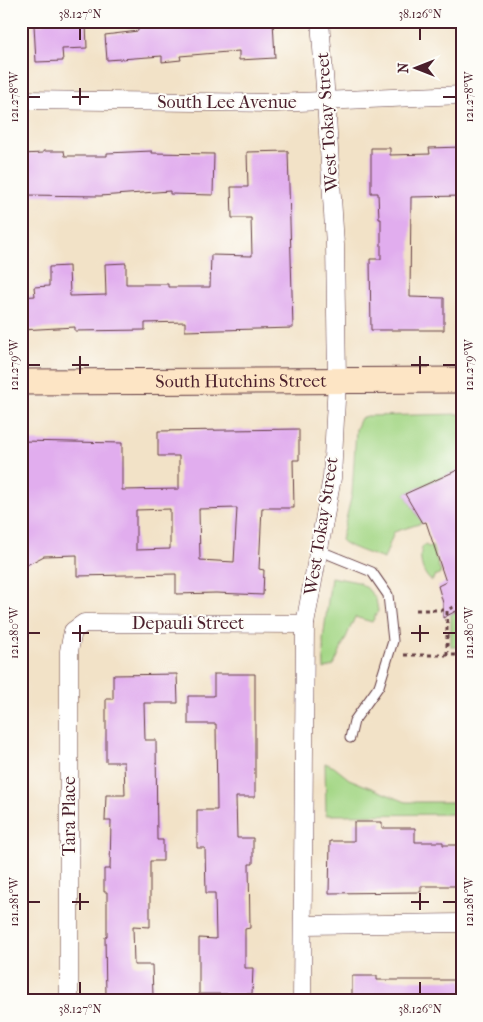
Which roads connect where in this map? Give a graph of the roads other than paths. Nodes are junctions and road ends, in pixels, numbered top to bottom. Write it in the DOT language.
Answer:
graph roads {
  1 [pos="320,21"];
  2 [pos="462,96"];
  3 [pos="21,100"];
  4 [pos="326,101"];
  5 [pos="337,380"];
  6 [pos="462,380"];
  7 [pos="21,382"];
  8 [pos="318,550"];
  9 [pos="305,624"];
  10 [pos="73,631"];
  11 [pos="350,738"];
  12 [pos="462,923"];
  13 [pos="304,925"];
  14 [pos="69,1001"];
  15 [pos="302,1001"];
  1 -- 4 [label="street, West Tokay Street"];
  2 -- 4 [label="street, South Lee Avenue"];
  3 -- 4 [label="street, South Lee Avenue"];
  4 -- 5 [label="street, West Tokay Street"];
  5 -- 6 [label="main road, South Hutchins Street"];
  5 -- 7 [label="main road, South Hutchins Street"];
  5 -- 8 [label="street, West Tokay Street"];
  8 -- 9 [label="street, West Tokay Street"];
  8 -- 11 [label="lane"];
  9 -- 10 [label="street, Depauli Street"];
  9 -- 13 [label="street, West Tokay Street"];
  10 -- 14 [label="street, Tara Place"];
  12 -- 13 [label="street"];
  13 -- 15 [label="street, West Tokay Street"];
}
